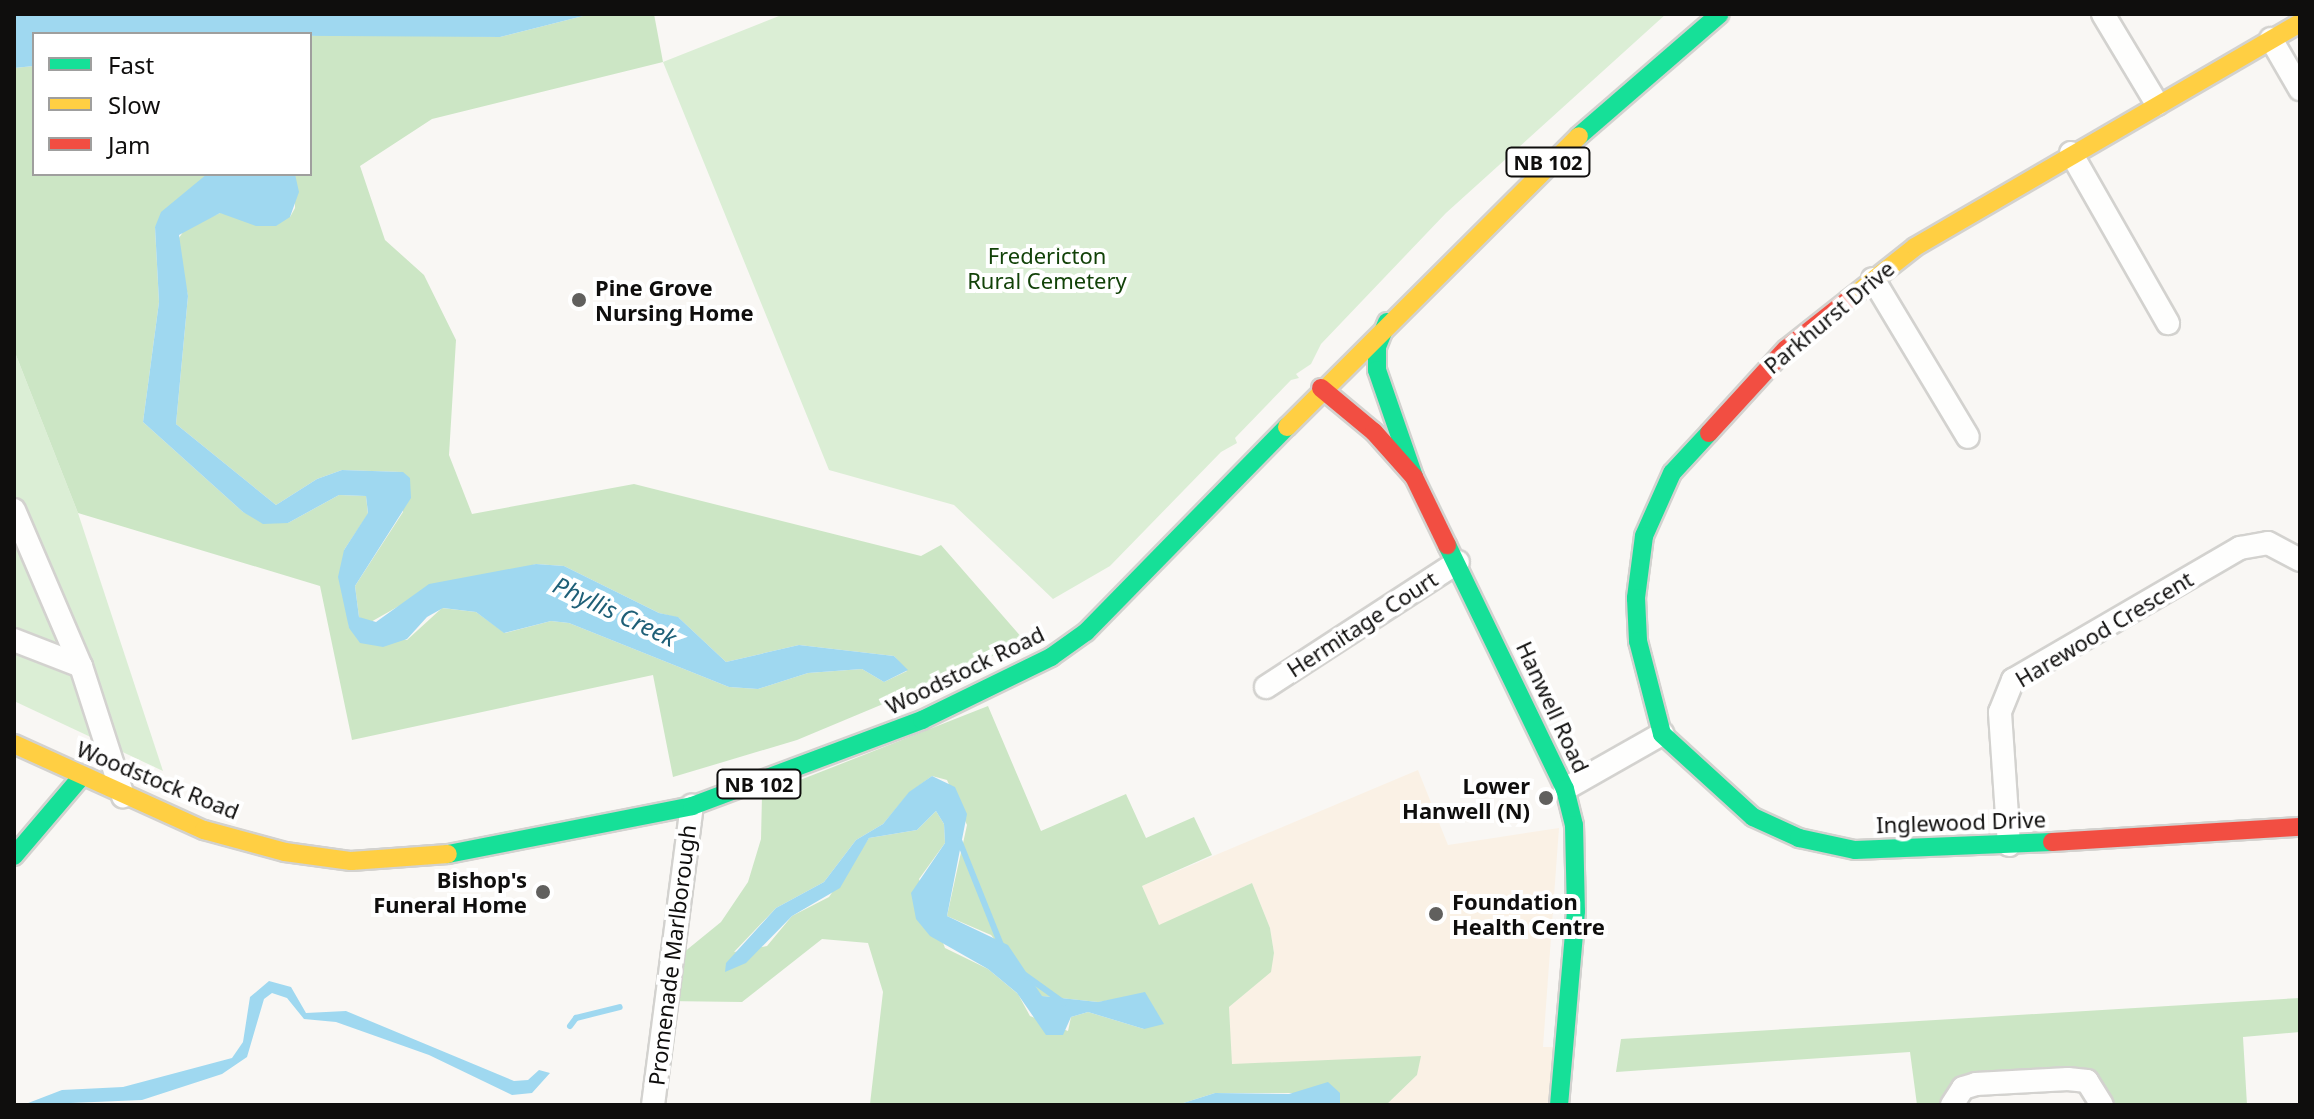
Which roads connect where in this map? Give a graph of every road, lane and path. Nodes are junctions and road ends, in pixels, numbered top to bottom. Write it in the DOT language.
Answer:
graph roads {
  1 [pos="1720,14"];
  2 [pos="2103,14"];
  3 [pos="2300,23"];
  4 [pos="2271,39"];
  5 [pos="2300,89"];
  6 [pos="2157,104"];
  7 [pos="2071,153"];
  8 [pos="1873,279"];
  9 [pos="1387,322"];
  10 [pos="2168,323"];
  11 [pos="1321,388"];
  12 [pos="1968,437"];
  13 [pos="1414,477"];
  14 [pos="14,510"];
  15 [pos="2300,560"];
  16 [pos="1458,562"];
  17 [pos="14,640"];
  18 [pos="81,666"];
  19 [pos="1266,687"];
  20 [pos="1662,734"];
  21 [pos="14,744"];
  22 [pos="82,776"];
  23 [pos="1565,789"];
  24 [pos="123,796"];
  25 [pos="692,806"];
  26 [pos="2300,827"];
  27 [pos="2009,845"];
  28 [pos="14,856"];
  29 [pos="653,1105"];
  30 [pos="1559,1105"];
  31 [pos="1952,1105"];
  32 [pos="2102,1105"];
  1 -- 9 [label="main road, Woodstock Road / NB 102"];
  2 -- 6 [label="street"];
  3 -- 4 [label="main road, Parkhurst Drive"];
  4 -- 5 [label="street"];
  4 -- 6 [label="main road, Parkhurst Drive"];
  6 -- 7 [label="main road, Parkhurst Drive"];
  7 -- 8 [label="main road, Parkhurst Drive"];
  7 -- 10 [label="street"];
  8 -- 12 [label="street"];
  8 -- 20 [label="main road, Parkhurst Drive"];
  9 -- 11 [label="main road, Woodstock Road / NB 102"];
  9 -- 13 [label="main road"];
  11 -- 13 [label="main road, Hanwell Road"];
  11 -- 25 [label="main road, Woodstock Road / NB 102"];
  13 -- 16 [label="main road, Hanwell Road"];
  14 -- 18 [label="street"];
  15 -- 27 [label="street, Harewood Crescent"];
  16 -- 19 [label="street, Hermitage Court"];
  16 -- 23 [label="main road, Hanwell Road"];
  17 -- 18 [label="street"];
  18 -- 24 [label="street"];
  20 -- 23 [label="street"];
  20 -- 27 [label="main road, Inglewood Drive"];
  21 -- 22 [label="main road, Woodstock Road / NB 102"];
  22 -- 24 [label="main road, Woodstock Road / NB 102"];
  22 -- 28 [label="main road"];
  23 -- 30 [label="main road, Hanwell Road"];
  24 -- 25 [label="main road, Woodstock Road / NB 102"];
  25 -- 29 [label="street, Promenade Marlborough"];
  26 -- 27 [label="main road, Inglewood Drive"];
  31 -- 32 [label="street"];
}
